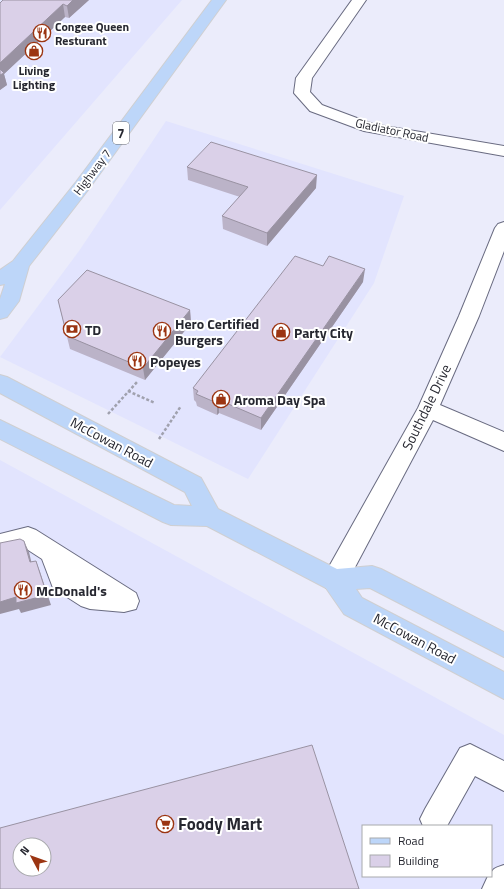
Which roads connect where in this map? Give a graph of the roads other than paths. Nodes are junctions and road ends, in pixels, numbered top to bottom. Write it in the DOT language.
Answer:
graph roads {
  1 [pos="219,0"];
  2 [pos="359,0"];
  3 [pos="504,151"];
  4 [pos="504,228"];
  5 [pos="20,265"];
  6 [pos="0,279"];
  7 [pos="0,312"];
  8 [pos="0,383"];
  9 [pos="428,409"];
  10 [pos="0,429"];
  11 [pos="504,442"];
  12 [pos="210,516"];
  13 [pos="0,544"];
  14 [pos="335,580"];
  15 [pos="127,601"];
  16 [pos="504,645"];
  17 [pos="504,686"];
  18 [pos="504,777"];
  19 [pos="435,820"];
  20 [pos="504,880"];
  21 [pos="498,889"];
  1 -- 5 [label="main road, Highway 7 / 7"];
  2 -- 3 [label="street, Gladiator Road"];
  4 -- 9 [label="street, Southdale Drive"];
  5 -- 6 [label="main road, Highway 7 / 7"];
  5 -- 7 [label="main road, Highway 7 / 7"];
  8 -- 12 [label="main road, McCowan Road"];
  9 -- 11 [label="street"];
  9 -- 14 [label="street, Southdale Drive"];
  10 -- 12 [label="main road, McCowan Road"];
  12 -- 14 [label="main road, McCowan Road"];
  13 -- 15 [label="street"];
  14 -- 16 [label="main road"];
  14 -- 17 [label="main road, McCowan Road"];
  18 -- 19 [label="street"];
  20 -- 21 [label="street"];
}
